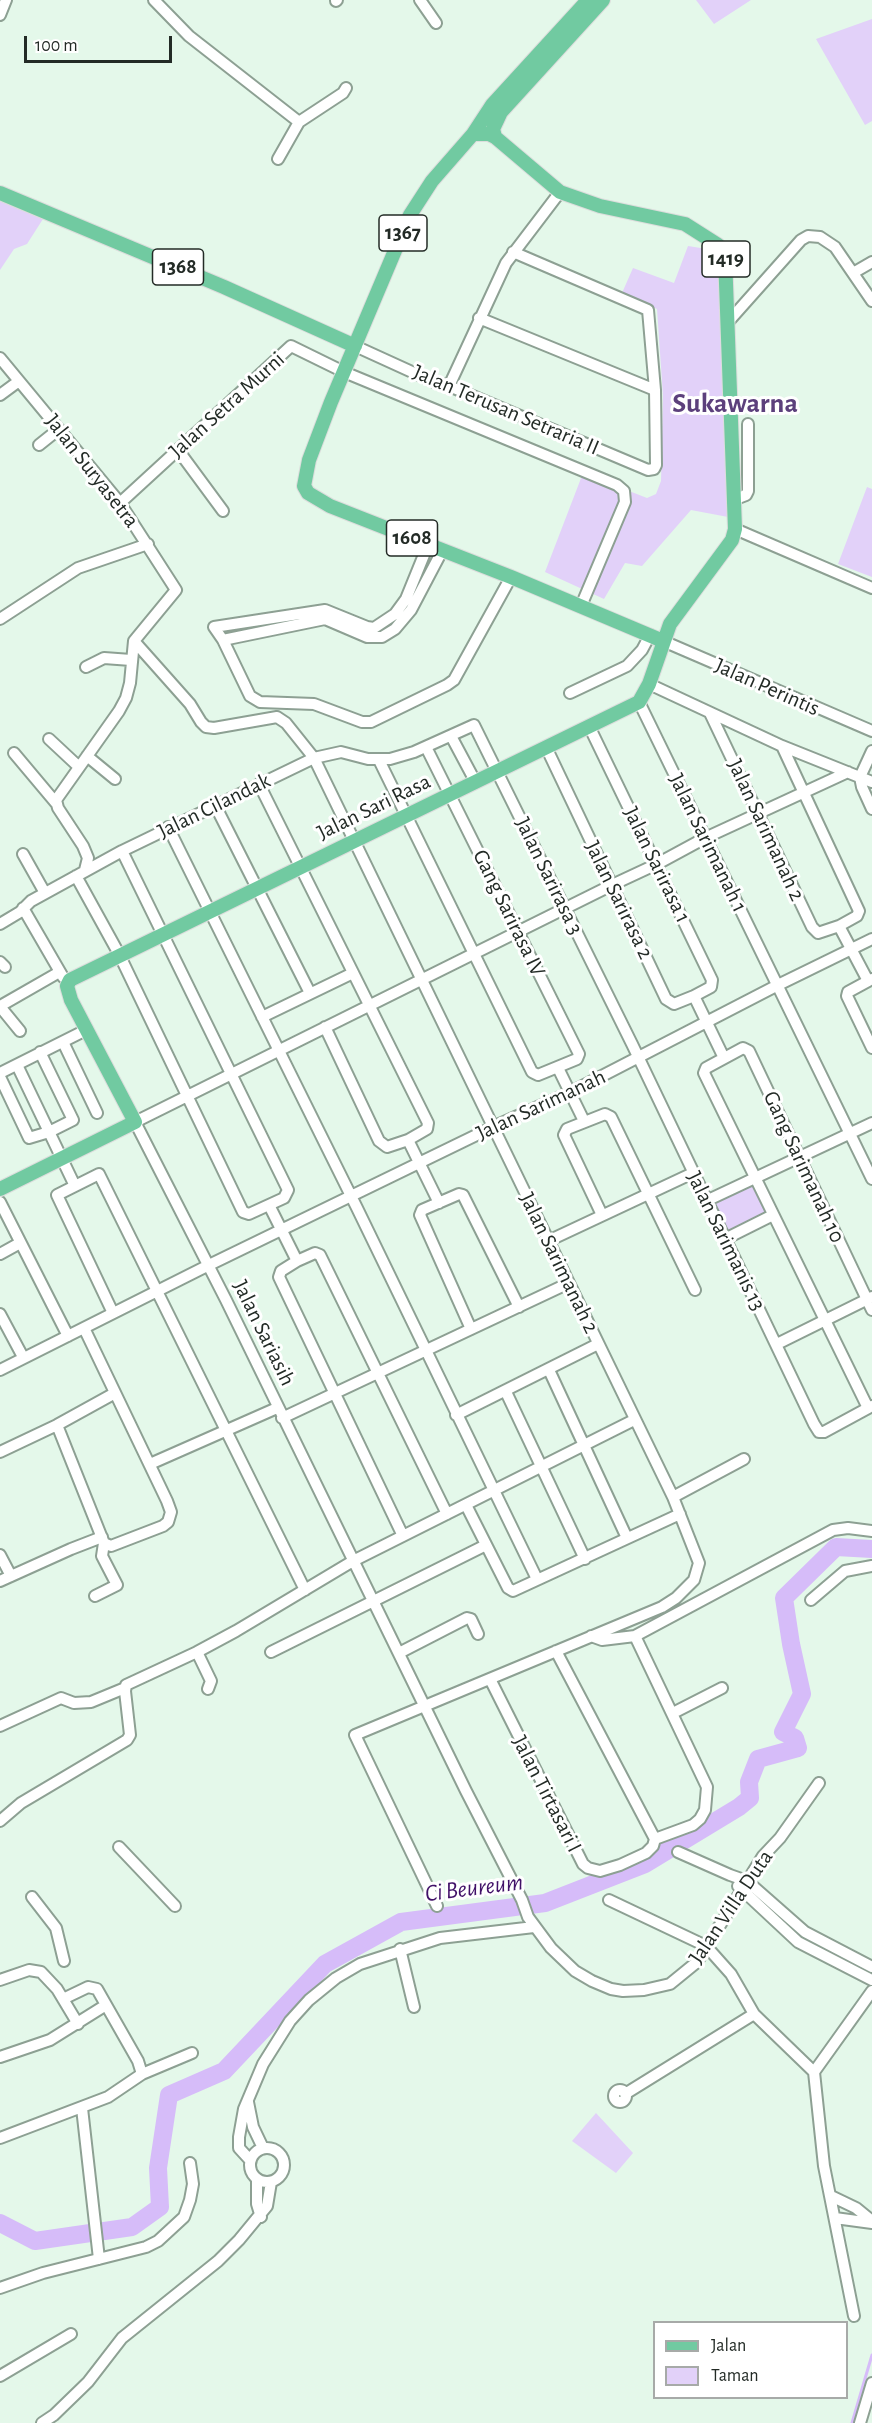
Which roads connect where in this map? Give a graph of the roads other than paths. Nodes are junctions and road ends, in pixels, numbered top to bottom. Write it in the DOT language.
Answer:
graph roads {
  1 [pos="420,0"];
  2 [pos="588,0"];
  3 [pos="603,0"];
  4 [pos="3,2"];
  5 [pos="161,2"];
  6 [pos="0,15"];
  7 [pos="436,23"];
  8 [pos="346,88"];
  9 [pos="299,122"];
  10 [pos="473,134"];
  11 [pos="495,137"];
  12 [pos="278,159"];
  13 [pos="561,192"];
  14 [pos="0,193"];
  15 [pos="513,252"];
  16 [pos="872,262"];
  17 [pos="853,273"];
  18 [pos="872,302"];
  19 [pos="479,318"];
  20 [pos="728,322"];
  21 [pos="355,346"];
  22 [pos="0,358"];
  23 [pos="344,372"];
  24 [pos="19,381"];
  25 [pos="449,386"];
  26 [pos="655,390"];
  27 [pos="0,395"];
  28 [pos="748,424"];
  29 [pos="59,429"];
  30 [pos="39,445"];
  31 [pos="178,450"];
  32 [pos="733,500"];
  33 [pos="120,503"];
  34 [pos="223,511"];
  35 [pos="735,529"];
  36 [pos="148,544"];
  37 [pos="435,548"];
  38 [pos="511,577"];
  39 [pos="872,588"];
  40 [pos="581,606"];
  41 [pos="0,619"];
  42 [pos="656,638"];
  43 [pos="223,640"];
  44 [pos="134,641"];
  45 [pos="131,660"];
  46 [pos="87,667"];
  47 [pos="649,684"];
  48 [pos="570,693"];
  49 [pos="639,702"];
  50 [pos="710,713"];
  51 [pos="589,726"];
  52 [pos="872,731"];
  53 [pos="447,737"];
  54 [pos="49,740"];
  55 [pos="782,746"];
  56 [pos="426,747"];
  57 [pos="546,747"];
  58 [pos="872,751"];
  59 [pos="15,753"];
  60 [pos="87,756"];
  61 [pos="314,758"];
  62 [pos="379,760"];
  63 [pos="79,767"];
  64 [pos="498,770"];
  65 [pos="848,772"];
  66 [pos="860,777"];
  67 [pos="115,779"];
  68 [pos="475,782"];
  69 [pos="872,782"];
  70 [pos="260,784"];
  71 [pos="802,792"];
  72 [pos="450,794"];
  73 [pos="56,803"];
  74 [pos="215,805"];
  75 [pos="872,809"];
  76 [pos="759,812"];
  77 [pos="405,816"];
  78 [pos="168,827"];
  79 [pos="705,838"];
  80 [pos="355,840"];
  81 [pos="122,851"];
  82 [pos="23,854"];
  83 [pos="657,864"];
  84 [pos="301,866"];
  85 [pos="81,873"];
  86 [pos="612,885"];
  87 [pos="256,888"];
  88 [pos="45,893"];
  89 [pos="564,908"];
  90 [pos="21,910"];
  91 [pos="210,910"];
  92 [pos="0,924"];
  93 [pos="839,926"];
  94 [pos="518,932"];
  95 [pos="163,933"];
  96 [pos="872,939"];
  97 [pos="852,949"];
  98 [pos="119,954"];
  99 [pos="473,954"];
  100 [pos="353,973"];
  101 [pos="63,977"];
  102 [pos="422,979"];
  103 [pos="870,980"];
  104 [pos="778,985"];
  105 [pos="310,993"];
  106 [pos="694,996"];
  107 [pos="368,1005"];
  108 [pos="262,1017"];
  109 [pos="707,1023"];
  110 [pos="325,1027"];
  111 [pos="86,1030"];
  112 [pos="20,1031"];
  113 [pos="63,1042"];
  114 [pos="872,1048"];
  115 [pos="279,1050"];
  116 [pos="40,1052"];
  117 [pos="638,1058"];
  118 [pos="724,1058"];
  119 [pos="17,1065"];
  120 [pos="558,1068"];
  121 [pos="231,1073"];
  122 [pos="0,1075"];
  123 [pos="569,1093"];
  124 [pos="186,1095"];
  125 [pos="97,1113"];
  126 [pos="584,1121"];
  127 [pos="135,1122"];
  128 [pos="872,1123"];
  129 [pos="493,1127"];
  130 [pos="49,1132"];
  131 [pos="850,1134"];
  132 [pos="408,1140"];
  133 [pos="799,1157"];
  134 [pos="62,1159"];
  135 [pos="420,1163"];
  136 [pos="693,1173"];
  137 [pos="756,1177"];
  138 [pos="872,1179"];
  139 [pos="75,1186"];
  140 [pos="0,1189"];
  141 [pos="648,1194"];
  142 [pos="351,1197"];
  143 [pos="706,1201"];
  144 [pos="0,1202"];
  145 [pos="439,1203"];
  146 [pos="268,1205"];
  147 [pos="602,1215"];
  148 [pos="773,1215"];
  149 [pos="282,1230"];
  150 [pos="725,1239"];
  151 [pos="548,1241"];
  152 [pos="21,1244"];
  153 [pos="0,1254"];
  154 [pos="297,1261"];
  155 [pos="207,1266"];
  156 [pos="569,1283"];
  157 [pos="695,1290"];
  158 [pos="157,1291"];
  159 [pos="870,1302"];
  160 [pos="519,1307"];
  161 [pos="113,1313"];
  162 [pos="0,1314"];
  163 [pos="824,1321"];
  164 [pos="84,1328"];
  165 [pos="471,1329"];
  166 [pos="68,1336"];
  167 [pos="598,1344"];
  168 [pos="777,1344"];
  169 [pos="424,1351"];
  170 [pos="23,1358"];
  171 [pos="0,1370"];
  172 [pos="549,1370"];
  173 [pos="379,1372"];
  174 [pos="506,1392"];
  175 [pos="115,1393"];
  176 [pos="334,1395"];
  177 [pos="870,1407"];
  178 [pos="277,1408"];
  179 [pos="456,1415"];
  180 [pos="282,1418"];
  181 [pos="634,1420"];
  182 [pos="57,1425"];
  183 [pos="225,1431"];
  184 [pos="585,1445"];
  185 [pos="0,1452"];
  186 [pos="744,1459"];
  187 [pos="150,1464"];
  188 [pos="542,1467"];
  189 [pos="493,1491"];
  190 [pos="672,1497"];
  191 [pos="466,1505"];
  192 [pos="447,1514"];
  193 [pos="680,1514"];
  194 [pos="872,1532"];
  195 [pos="403,1536"];
  196 [pos="627,1538"];
  197 [pos="103,1540"];
  198 [pos="486,1545"];
  199 [pos="0,1556"];
  200 [pos="585,1559"];
  201 [pos="353,1561"];
  202 [pos="872,1566"];
  203 [pos="11,1576"];
  204 [pos="537,1579"];
  205 [pos="0,1581"];
  206 [pos="305,1590"];
  207 [pos="95,1596"];
  208 [pos="811,1600"];
  209 [pos="374,1602"];
  210 [pos="478,1634"];
  211 [pos="591,1636"];
  212 [pos="635,1636"];
  213 [pos="556,1651"];
  214 [pos="196,1652"];
  215 [pos="271,1652"];
  216 [pos="399,1653"];
  217 [pos="490,1679"];
  218 [pos="125,1688"];
  219 [pos="722,1688"];
  220 [pos="208,1689"];
  221 [pos="424,1707"];
  222 [pos="673,1713"];
  223 [pos="0,1726"];
  224 [pos="819,1783"];
  225 [pos="0,1821"];
  226 [pos="654,1839"];
  227 [pos="119,1847"];
  228 [pos="678,1851"];
  229 [pos="744,1885"];
  230 [pos="32,1897"];
  231 [pos="609,1900"];
  232 [pos="175,1906"];
  233 [pos="437,1906"];
  234 [pos="534,1927"];
  235 [pos="706,1946"];
  236 [pos="400,1950"];
  237 [pos="64,1961"];
  238 [pos="872,1967"];
  239 [pos="0,1980"];
  240 [pos="872,1980"];
  241 [pos="872,1991"];
  242 [pos="63,1999"];
  243 [pos="106,2006"];
  244 [pos="414,2007"];
  245 [pos="754,2014"];
  246 [pos="78,2024"];
  247 [pos="192,2053"];
  248 [pos="0,2057"];
  249 [pos="814,2072"];
  250 [pos="142,2074"];
  251 [pos="625,2094"];
  252 [pos="248,2102"];
  253 [pos="82,2108"];
  254 [pos="0,2138"];
  255 [pos="263,2148"];
  256 [pos="250,2160"];
  257 [pos="190,2163"];
  258 [pos="257,2180"];
  259 [pos="271,2182"];
  260 [pos="831,2196"];
  261 [pos="261,2217"];
  262 [pos="835,2218"];
  263 [pos="872,2222"];
  264 [pos="99,2259"];
  265 [pos="0,2288"];
  266 [pos="854,2316"];
  267 [pos="71,2334"];
  268 [pos="0,2376"];
  269 [pos="872,2383"];
  270 [pos="42,2423"];
  271 [pos="860,2423"];
  1 -- 7 [label="street"];
  2 -- 10 [label="main road, 1367"];
  3 -- 11 [label="main road"];
  4 -- 6 [label="street"];
  5 -- 9 [label="street"];
  8 -- 9 [label="street"];
  9 -- 12 [label="street"];
  10 -- 11 [label="main road"];
  10 -- 21 [label="main road, 1367"];
  11 -- 13 [label="main road, 1419"];
  13 -- 15 [label="street"];
  13 -- 20 [label="main road, 1419"];
  14 -- 21 [label="main road, 1368"];
  15 -- 19 [label="street"];
  15 -- 26 [label="street"];
  16 -- 17 [label="street"];
  17 -- 18 [label="street"];
  17 -- 20 [label="street"];
  19 -- 25 [label="street"];
  19 -- 26 [label="street"];
  20 -- 32 [label="main road, 1419"];
  21 -- 23 [label="main road, 1608"];
  21 -- 25 [label="street, Jalan Terusan Setraria II"];
  22 -- 24 [label="street, Jalan Suryasetra"];
  23 -- 31 [label="street, Jalan Setra Murni"];
  23 -- 37 [label="main road, 1608"];
  23 -- 40 [label="street"];
  24 -- 27 [label="street"];
  24 -- 29 [label="street, Jalan Suryasetra"];
  25 -- 26 [label="street, Jalan Terusan Setraria II"];
  28 -- 32 [label="street"];
  29 -- 30 [label="street"];
  29 -- 33 [label="street, Jalan Suryasetra"];
  31 -- 33 [label="street, Jalan Setra Murni"];
  31 -- 34 [label="street"];
  32 -- 35 [label="main road, 1419"];
  33 -- 36 [label="street, Jalan Suryasetra"];
  35 -- 39 [label="street"];
  35 -- 42 [label="main road"];
  36 -- 41 [label="street"];
  36 -- 44 [label="street, Jalan Suryasetra"];
  37 -- 38 [label="main road, 1608"];
  37 -- 43 [label="street"];
  37 -- 43 [label="street"];
  38 -- 40 [label="main road, 1608"];
  38 -- 43 [label="street"];
  40 -- 42 [label="main road, 1608"];
  42 -- 47 [label="main road"];
  42 -- 48 [label="street"];
  42 -- 52 [label="street, Jalan Perintis"];
  44 -- 45 [label="street"];
  44 -- 61 [label="street, Jalan Sarimanah 2"];
  45 -- 46 [label="street"];
  45 -- 60 [label="street"];
  47 -- 49 [label="main road"];
  47 -- 50 [label="street"];
  49 -- 51 [label="main road, Jalan Sari Rasa"];
  49 -- 79 [label="street, Jalan Sarimanah 1"];
  50 -- 55 [label="street"];
  50 -- 76 [label="street, Jalan Sarimanah 2"];
  51 -- 57 [label="main road, Jalan Sari Rasa"];
  51 -- 83 [label="street, Jalan Sarirasa 1"];
  53 -- 56 [label="street, Jalan Cilandak"];
  53 -- 64 [label="street, Jalan Sarirasa 3"];
  53 -- 68 [label="street"];
  54 -- 63 [label="street"];
  55 -- 65 [label="street"];
  55 -- 71 [label="street"];
  56 -- 62 [label="street, Jalan Cilandak"];
  56 -- 72 [label="street, Gang Sarirasa IV"];
  57 -- 64 [label="main road, Jalan Sari Rasa"];
  57 -- 86 [label="street, Jalan Sarirasa 2"];
  58 -- 66 [label="street"];
  59 -- 73 [label="street"];
  60 -- 63 [label="street"];
  60 -- 67 [label="street"];
  61 -- 62 [label="street, Jalan Cilandak"];
  61 -- 70 [label="street, Jalan Cilandak"];
  61 -- 80 [label="street, Jalan Sarimanah 2"];
  62 -- 77 [label="street"];
  63 -- 73 [label="street"];
  64 -- 68 [label="main road, Jalan Sari Rasa"];
  64 -- 89 [label="street, Jalan Sarirasa 3"];
  65 -- 66 [label="street"];
  65 -- 71 [label="street"];
  66 -- 69 [label="street"];
  66 -- 75 [label="street"];
  68 -- 72 [label="main road, Jalan Sari Rasa"];
  70 -- 74 [label="street, Jalan Cilandak"];
  70 -- 84 [label="street"];
  71 -- 76 [label="street"];
  71 -- 93 [label="street"];
  72 -- 77 [label="main road, Jalan Sari Rasa"];
  72 -- 94 [label="street, Gang Sarirasa IV"];
  73 -- 85 [label="street"];
  74 -- 78 [label="street, Jalan Cilandak"];
  74 -- 87 [label="street"];
  76 -- 79 [label="street"];
  76 -- 93 [label="street, Jalan Sarimanah 2"];
  77 -- 80 [label="main road, Jalan Sari Rasa"];
  77 -- 99 [label="street"];
  78 -- 81 [label="street, Jalan Cilandak"];
  78 -- 91 [label="street"];
  79 -- 83 [label="street"];
  79 -- 104 [label="street, Jalan Sarimanah 1"];
  80 -- 84 [label="main road, Jalan Sari Rasa"];
  80 -- 102 [label="street, Jalan Sarimanah 2"];
  81 -- 85 [label="street, Jalan Cilandak"];
  81 -- 95 [label="street"];
  82 -- 88 [label="street"];
  83 -- 86 [label="street"];
  83 -- 106 [label="street, Jalan Sarirasa 1"];
  84 -- 87 [label="main road, Jalan Sari Rasa"];
  84 -- 100 [label="street"];
  85 -- 88 [label="street, Jalan Cilandak"];
  85 -- 98 [label="street"];
  86 -- 89 [label="street"];
  86 -- 106 [label="street, Jalan Sarirasa 2"];
  87 -- 91 [label="main road, Jalan Sari Rasa"];
  87 -- 105 [label="street"];
  88 -- 90 [label="street, Jalan Cilandak"];
  89 -- 94 [label="street"];
  89 -- 117 [label="street, Jalan Sarirasa 3"];
  90 -- 92 [label="street, Jalan Cilandak"];
  90 -- 101 [label="street"];
  91 -- 95 [label="main road, Jalan Sari Rasa"];
  91 -- 108 [label="street"];
  93 -- 97 [label="street"];
  94 -- 99 [label="street"];
  94 -- 120 [label="street, Gang Sarirasa IV"];
  95 -- 98 [label="main road, Jalan Sari Rasa"];
  95 -- 121 [label="street"];
  96 -- 97 [label="street, Jalan Sarimanah"];
  97 -- 103 [label="street"];
  97 -- 104 [label="street, Jalan Sarimanah"];
  98 -- 101 [label="main road, Jalan Sari Rasa"];
  98 -- 124 [label="street"];
  99 -- 102 [label="street"];
  99 -- 120 [label="street"];
  100 -- 105 [label="street"];
  100 -- 107 [label="street"];
  101 -- 111 [label="main road, Jalan Sariasih"];
  101 -- 112 [label="street"];
  102 -- 107 [label="street"];
  102 -- 129 [label="street, Jalan Sarimanah 2"];
  103 -- 114 [label="street"];
  104 -- 109 [label="street, Jalan Sarimanah"];
  104 -- 131 [label="street, Jalan Sarimanah 1"];
  105 -- 108 [label="street"];
  106 -- 109 [label="street"];
  107 -- 110 [label="street"];
  107 -- 132 [label="street"];
  108 -- 115 [label="street"];
  109 -- 117 [label="street, Jalan Sarimanah"];
  109 -- 118 [label="street"];
  110 -- 115 [label="street"];
  110 -- 132 [label="street"];
  111 -- 113 [label="street"];
  111 -- 127 [label="main road, Jalan Sariasih"];
  113 -- 116 [label="street"];
  113 -- 125 [label="street"];
  115 -- 121 [label="street"];
  115 -- 142 [label="street"];
  116 -- 119 [label="street"];
  116 -- 130 [label="street"];
  117 -- 123 [label="street, Jalan Sarimanah"];
  117 -- 136 [label="street, Jalan Sarimanis 13"];
  118 -- 133 [label="street, Gang Sarimanah 10"];
  118 -- 137 [label="street"];
  119 -- 122 [label="street"];
  119 -- 130 [label="street"];
  120 -- 123 [label="street"];
  121 -- 124 [label="street"];
  121 -- 146 [label="street"];
  122 -- 130 [label="street"];
  123 -- 126 [label="street"];
  123 -- 129 [label="street, Jalan Sarimanah"];
  124 -- 127 [label="street"];
  124 -- 146 [label="street"];
  126 -- 141 [label="street"];
  126 -- 147 [label="street"];
  127 -- 134 [label="main road"];
  127 -- 155 [label="street, Jalan Sariasih"];
  128 -- 131 [label="street"];
  129 -- 135 [label="street, Jalan Sarimanah"];
  129 -- 151 [label="street, Jalan Sarimanah 2"];
  130 -- 134 [label="street"];
  131 -- 133 [label="street"];
  131 -- 138 [label="street, Jalan Sarimanah 1"];
  132 -- 135 [label="street"];
  133 -- 137 [label="street"];
  133 -- 159 [label="street, Gang Sarimanah 10"];
  134 -- 139 [label="street"];
  134 -- 140 [label="main road"];
  135 -- 142 [label="street, Jalan Sarimanah"];
  135 -- 145 [label="street"];
  136 -- 141 [label="street"];
  136 -- 143 [label="street, Jalan Sarimanis 13"];
  137 -- 143 [label="street"];
  137 -- 148 [label="street"];
  139 -- 158 [label="street"];
  139 -- 161 [label="street"];
  141 -- 147 [label="street"];
  141 -- 157 [label="street"];
  142 -- 149 [label="street, Jalan Sarimanah"];
  142 -- 169 [label="street"];
  143 -- 150 [label="street, Jalan Sarimanis 13"];
  144 -- 152 [label="street"];
  145 -- 160 [label="street"];
  145 -- 165 [label="street"];
  146 -- 149 [label="street"];
  147 -- 151 [label="street"];
  148 -- 150 [label="street"];
  148 -- 163 [label="street"];
  149 -- 154 [label="street"];
  149 -- 155 [label="street, Jalan Sarimanah"];
  150 -- 168 [label="street, Jalan Sarimanis 13"];
  151 -- 156 [label="street, Jalan Sarimanah 2"];
  152 -- 153 [label="street"];
  152 -- 166 [label="street"];
  154 -- 173 [label="street"];
  154 -- 176 [label="street"];
  155 -- 158 [label="street, Jalan Sarimanah"];
  155 -- 178 [label="street, Jalan Sariasih"];
  156 -- 160 [label="street"];
  156 -- 167 [label="street, Jalan Sarimanah 2"];
  158 -- 161 [label="street, Jalan Sarimanah"];
  158 -- 183 [label="street"];
  159 -- 163 [label="street"];
  160 -- 165 [label="street"];
  161 -- 164 [label="street, Jalan Sarimanah"];
  162 -- 170 [label="street"];
  163 -- 168 [label="street"];
  163 -- 177 [label="street"];
  164 -- 166 [label="street, Jalan Sarimanah"];
  164 -- 175 [label="street"];
  165 -- 169 [label="street"];
  166 -- 170 [label="street, Jalan Sarimanah"];
  167 -- 172 [label="street"];
  167 -- 181 [label="street, Jalan Sarimanah 2"];
  168 -- 177 [label="street, Jalan Sarimanis 13"];
  169 -- 173 [label="street"];
  169 -- 179 [label="street"];
  170 -- 171 [label="street, Jalan Sarimanah"];
  172 -- 174 [label="street"];
  172 -- 184 [label="street"];
  173 -- 176 [label="street"];
  173 -- 192 [label="street"];
  174 -- 179 [label="street"];
  174 -- 188 [label="street"];
  175 -- 182 [label="street"];
  175 -- 187 [label="street"];
  176 -- 180 [label="street"];
  176 -- 195 [label="street"];
  178 -- 180 [label="street, Jalan Sariasih"];
  178 -- 183 [label="street"];
  179 -- 189 [label="street"];
  180 -- 201 [label="street, Jalan Sariasih"];
  181 -- 184 [label="street"];
  181 -- 190 [label="street, Jalan Sarimanah 2"];
  182 -- 185 [label="street"];
  182 -- 197 [label="street"];
  183 -- 187 [label="street"];
  183 -- 206 [label="street"];
  184 -- 188 [label="street"];
  184 -- 196 [label="street"];
  186 -- 190 [label="street"];
  187 -- 197 [label="street"];
  188 -- 189 [label="street"];
  188 -- 200 [label="street"];
  189 -- 191 [label="street"];
  189 -- 204 [label="street"];
  190 -- 193 [label="street, Jalan Sarimanah 2"];
  191 -- 192 [label="street"];
  191 -- 198 [label="street"];
  192 -- 195 [label="street"];
  193 -- 196 [label="street"];
  193 -- 211 [label="street, Jalan Sarimanah 2"];
  194 -- 212 [label="street"];
  195 -- 201 [label="street"];
  196 -- 200 [label="street"];
  197 -- 203 [label="street"];
  197 -- 207 [label="street"];
  198 -- 204 [label="street"];
  198 -- 209 [label="street"];
  199 -- 203 [label="street"];
  200 -- 204 [label="street"];
  201 -- 206 [label="street"];
  201 -- 209 [label="street, Jalan Sariasih"];
  202 -- 208 [label="street"];
  203 -- 205 [label="street"];
  206 -- 214 [label="street"];
  209 -- 215 [label="street"];
  209 -- 216 [label="street, Jalan Sariasih"];
  210 -- 216 [label="street"];
  211 -- 212 [label="street"];
  211 -- 213 [label="street, Jalan Sarimanah 2"];
  212 -- 222 [label="street"];
  213 -- 217 [label="street, Jalan Sarimanah 2"];
  213 -- 226 [label="street"];
  214 -- 218 [label="street"];
  214 -- 220 [label="street"];
  216 -- 221 [label="street, Jalan Sariasih"];
  217 -- 221 [label="street, Jalan Sarimanah 2"];
  217 -- 226 [label="street, Jalan Tirtasari I"];
  218 -- 223 [label="street"];
  218 -- 225 [label="street"];
  219 -- 222 [label="street"];
  221 -- 233 [label="street, Jalan Sarimanah 2"];
  221 -- 234 [label="street, Jalan Sariasih"];
  222 -- 226 [label="street"];
  224 -- 229 [label="street, Jalan Villa Duta"];
  227 -- 232 [label="street"];
  228 -- 229 [label="street"];
  229 -- 235 [label="street, Jalan Villa Duta"];
  229 -- 238 [label="street"];
  229 -- 240 [label="street"];
  230 -- 237 [label="street"];
  231 -- 235 [label="street"];
  234 -- 235 [label="street, Jalan Villa Duta"];
  234 -- 236 [label="street"];
  235 -- 245 [label="street"];
  236 -- 244 [label="street"];
  236 -- 252 [label="street"];
  239 -- 242 [label="street"];
  241 -- 249 [label="street"];
  242 -- 243 [label="street"];
  242 -- 246 [label="street"];
  243 -- 246 [label="street"];
  243 -- 250 [label="street"];
  245 -- 249 [label="street"];
  245 -- 251 [label="street"];
  246 -- 248 [label="street"];
  247 -- 250 [label="street"];
  249 -- 260 [label="street"];
  250 -- 253 [label="street"];
  252 -- 255 [label="street"];
  252 -- 256 [label="street"];
  253 -- 254 [label="street"];
  253 -- 264 [label="street"];
  255 -- 256 [label="street"];
  255 -- 259 [label="street"];
  256 -- 258 [label="street"];
  257 -- 264 [label="street"];
  258 -- 259 [label="street"];
  258 -- 261 [label="street"];
  259 -- 261 [label="street"];
  260 -- 262 [label="street"];
  260 -- 263 [label="street"];
  261 -- 270 [label="street"];
  262 -- 263 [label="street"];
  262 -- 266 [label="street"];
  264 -- 265 [label="street"];
  267 -- 268 [label="street"];
  269 -- 271 [label="street"];
}
